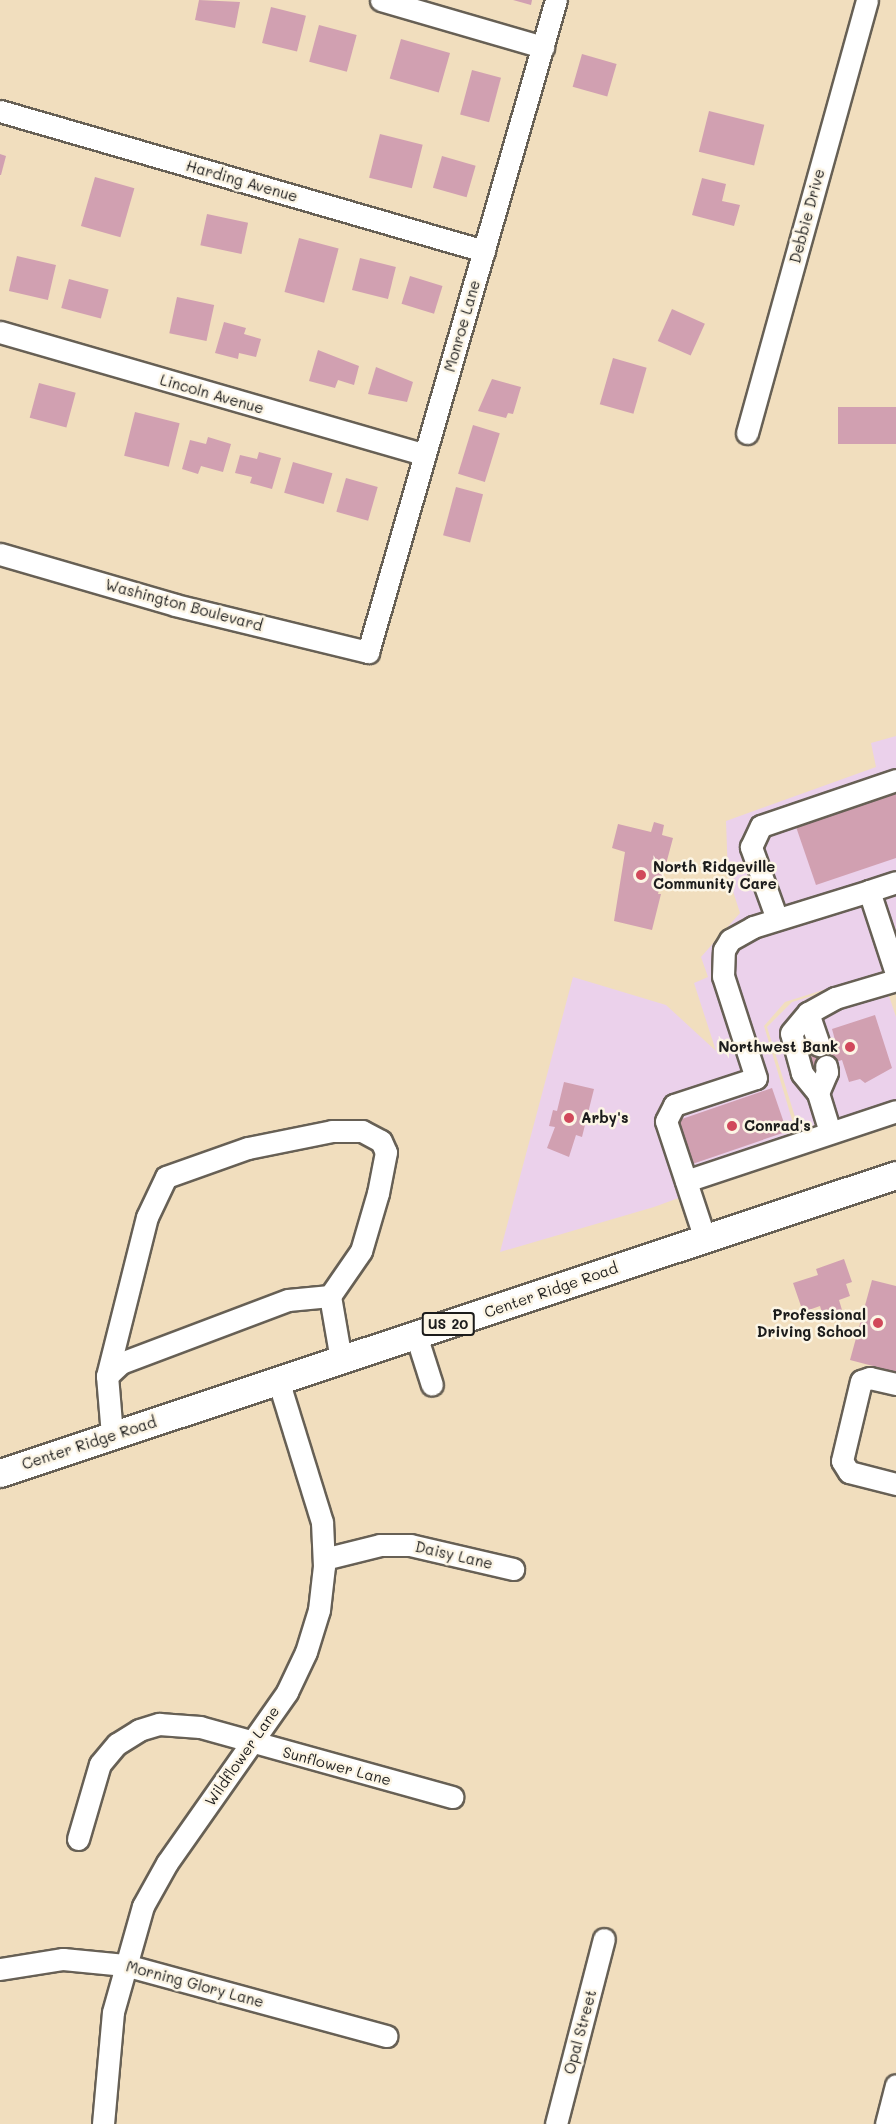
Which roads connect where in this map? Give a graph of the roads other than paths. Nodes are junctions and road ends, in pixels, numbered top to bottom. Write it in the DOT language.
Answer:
graph roads {
  1 [pos="381,0"];
  2 [pos="556,0"];
  3 [pos="867,0"];
  4 [pos="543,47"];
  5 [pos="0,111"];
  6 [pos="484,251"];
  7 [pos="0,332"];
  8 [pos="747,433"];
  9 [pos="425,455"];
  10 [pos="0,554"];
  11 [pos="368,652"];
  12 [pos="896,780"];
  13 [pos="896,882"];
  14 [pos="869,891"];
  15 [pos="777,920"];
  16 [pos="896,973"];
  17 [pos="896,980"];
  18 [pos="808,1013"];
  19 [pos="819,1046"];
  20 [pos="826,1065"];
  21 [pos="818,1093"];
  22 [pos="896,1111"];
  23 [pos="830,1132"];
  24 [pos="896,1175"];
  25 [pos="686,1181"];
  26 [pos="705,1239"];
  27 [pos="330,1296"];
  28 [pos="416,1335"];
  29 [pos="341,1360"];
  30 [pos="107,1376"];
  31 [pos="278,1380"];
  32 [pos="896,1384"];
  33 [pos="432,1385"];
  34 [pos="112,1435"];
  35 [pos="0,1473"];
  36 [pos="895,1479"];
  37 [pos="324,1559"];
  38 [pos="513,1569"];
  39 [pos="251,1743"];
  40 [pos="452,1797"];
  41 [pos="78,1839"];
  42 [pos="604,1939"];
  43 [pos="125,1965"];
  44 [pos="0,1969"];
  45 [pos="387,2036"];
  46 [pos="896,2085"];
  47 [pos="103,2124"];
  48 [pos="555,2124"];
  49 [pos="886,2124"];
  1 -- 4 [label="street"];
  2 -- 4 [label="street, Monroe Lane"];
  3 -- 8 [label="street, Debbie Drive"];
  4 -- 6 [label="street, Monroe Lane"];
  5 -- 6 [label="street, Harding Avenue"];
  6 -- 9 [label="street, Monroe Lane"];
  7 -- 9 [label="street, Lincoln Avenue"];
  9 -- 11 [label="street, Monroe Lane"];
  10 -- 11 [label="street, Washington Boulevard"];
  12 -- 15 [label="street"];
  13 -- 14 [label="street"];
  14 -- 15 [label="street"];
  14 -- 16 [label="street"];
  15 -- 25 [label="street"];
  17 -- 18 [label="street"];
  18 -- 19 [label="street"];
  18 -- 21 [label="street"];
  20 -- 21 [label="street"];
  21 -- 23 [label="street"];
  22 -- 23 [label="street"];
  23 -- 25 [label="street"];
  24 -- 26 [label="main road, Center Ridge Road / US 20"];
  25 -- 26 [label="street"];
  26 -- 28 [label="main road, Center Ridge Road / US 20"];
  27 -- 29 [label="street"];
  27 -- 30 [label="street"];
  27 -- 30 [label="street"];
  28 -- 29 [label="main road, Center Ridge Road / US 20"];
  28 -- 33 [label="street"];
  29 -- 31 [label="main road, Center Ridge Road / US 20"];
  30 -- 34 [label="street"];
  31 -- 34 [label="main road, Center Ridge Road / US 20"];
  31 -- 37 [label="street, Wildflower Lane"];
  32 -- 36 [label="street"];
  34 -- 35 [label="main road, Center Ridge Road / US 20"];
  37 -- 38 [label="street, Daisy Lane"];
  37 -- 39 [label="street, Wildflower Lane"];
  39 -- 40 [label="street, Sunflower Lane"];
  39 -- 41 [label="street, Sunflower Lane"];
  39 -- 43 [label="street, Wildflower Lane"];
  42 -- 48 [label="street, Opal Street"];
  43 -- 44 [label="street, Morning Glory Lane"];
  43 -- 45 [label="street, Morning Glory Lane"];
  43 -- 47 [label="street, Wildflower Lane"];
  46 -- 49 [label="street"];
}
